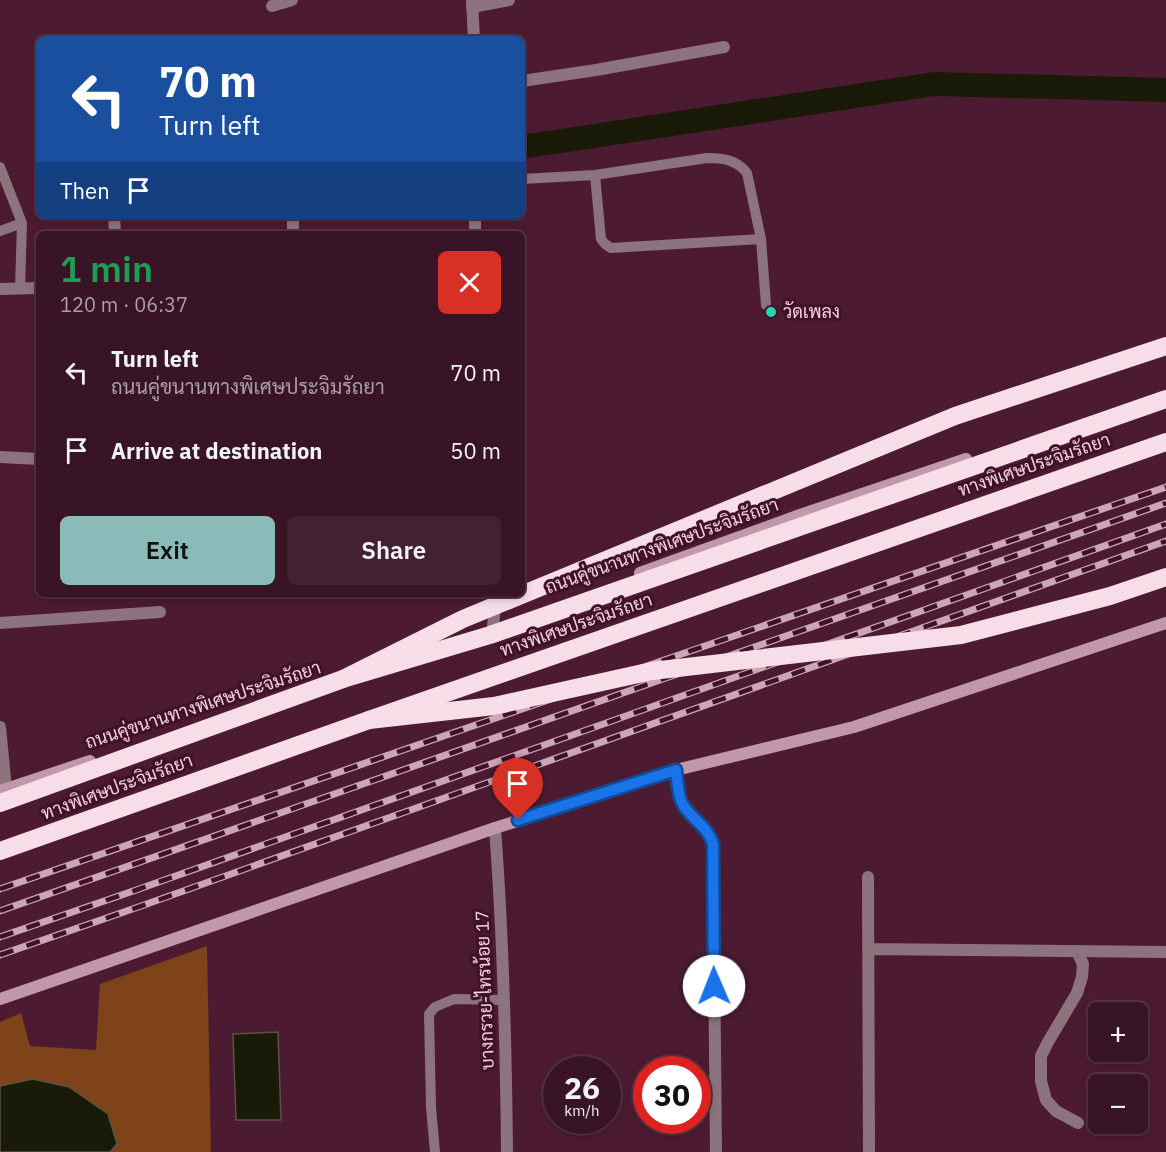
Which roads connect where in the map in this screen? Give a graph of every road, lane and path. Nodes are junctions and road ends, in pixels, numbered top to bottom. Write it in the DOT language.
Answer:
graph roads {
  1 [pos="292,0"];
  2 [pos="509,0"];
  3 [pos="472,3"];
  4 [pos="272,6"];
  5 [pos="474,36"];
  6 [pos="724,47"];
  7 [pos="525,81"];
  8 [pos="0,167"];
  9 [pos="595,175"];
  10 [pos="525,180"];
  11 [pos="22,223"];
  12 [pos="0,231"];
  13 [pos="761,239"];
  14 [pos="36,288"];
  15 [pos="0,289"];
  16 [pos="20,289"];
  17 [pos="766,305"];
  18 [pos="1166,346"];
  19 [pos="1166,393"];
  20 [pos="1166,399"];
  21 [pos="1166,442"];
  22 [pos="0,457"];
  23 [pos="36,459"];
  24 [pos="1166,577"];
  25 [pos="525,593"];
  26 [pos="496,597"];
  27 [pos="516,597"];
  28 [pos="160,612"];
  29 [pos="0,622"];
  30 [pos="1166,623"];
  31 [pos="493,627"];
  32 [pos="343,679"];
  33 [pos="369,720"];
  34 [pos="0,727"];
  35 [pos="676,770"];
  36 [pos="2,795"];
  37 [pos="495,828"];
  38 [pos="0,851"];
  39 [pos="868,877"];
  40 [pos="868,949"];
  41 [pos="1077,952"];
  42 [pos="1166,952"];
  43 [pos="0,999"];
  44 [pos="503,1000"];
  45 [pos="1078,1123"];
  46 [pos="435,1152"];
  47 [pos="507,1152"];
  48 [pos="716,1152"];
  49 [pos="869,1152"];
  1 -- 4 [label="street"];
  2 -- 3 [label="street"];
  3 -- 5 [label="street"];
  6 -- 7 [label="street"];
  8 -- 11 [label="lane"];
  9 -- 10 [label="lane"];
  9 -- 13 [label="lane"];
  9 -- 13 [label="lane"];
  11 -- 12 [label="lane"];
  11 -- 16 [label="lane"];
  13 -- 17 [label="lane"];
  14 -- 16 [label="street"];
  15 -- 16 [label="street"];
  18 -- 25 [label="highway, bridge"];
  19 -- 31 [label="main road, ถนนคู่ขนานทางพิเศษประจิมรัถยา"];
  20 -- 32 [label="highway, ทางพิเศษประจิมรัถยา, bridge"];
  21 -- 33 [label="highway, ทางพิเศษประจิมรัถยา, bridge"];
  22 -- 23 [label="street"];
  24 -- 33 [label="highway, bridge"];
  26 -- 31 [label="street"];
  27 -- 32 [label="highway, bridge"];
  28 -- 29 [label="street"];
  30 -- 35 [label="main road"];
  31 -- 36 [label="main road, ถนนคู่ขนานทางพิเศษประจิมรัถยา"];
  32 -- 36 [label="highway, ทางพิเศษประจิมรัถยา"];
  33 -- 38 [label="highway, ทางพิเศษประจิมรัถยา"];
  34 -- 36 [label="street"];
  35 -- 37 [label="main road"];
  35 -- 48 [label="street"];
  37 -- 43 [label="main road"];
  37 -- 44 [label="street, บางกรวย-ไทรน้อย 17"];
  39 -- 40 [label="street"];
  40 -- 41 [label="street"];
  40 -- 49 [label="street"];
  41 -- 42 [label="street"];
  41 -- 45 [label="street"];
  44 -- 46 [label="lane"];
  44 -- 47 [label="street, บางกรวย-ไทรน้อย 17"];
}
